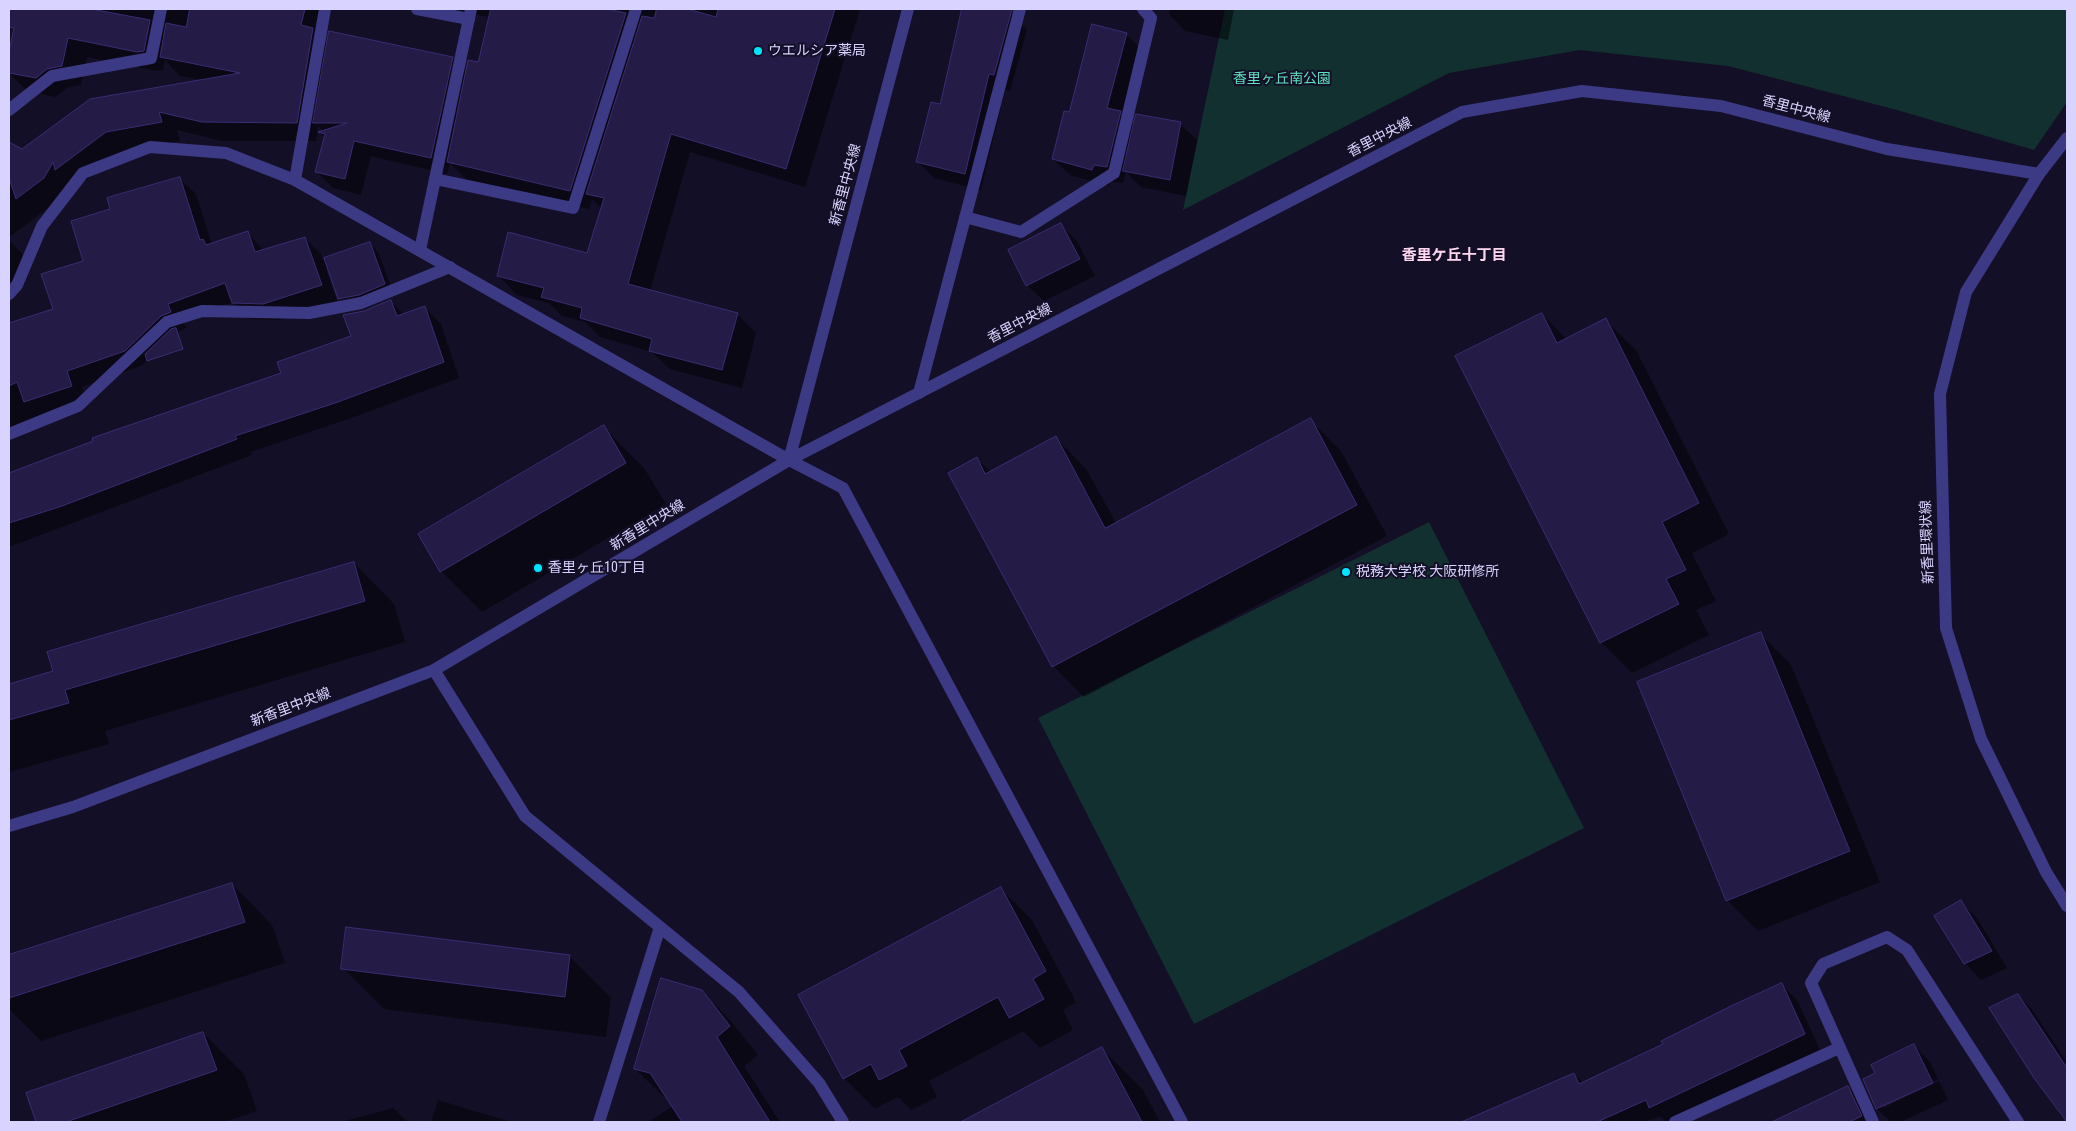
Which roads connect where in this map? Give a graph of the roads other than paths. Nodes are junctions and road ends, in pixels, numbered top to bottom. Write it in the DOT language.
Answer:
graph roads {
  1 [pos="161,9"];
  2 [pos="326,9"];
  3 [pos="417,9"];
  4 [pos="636,9"];
  5 [pos="908,9"];
  6 [pos="1020,9"];
  7 [pos="1143,9"];
  8 [pos="470,14"];
  9 [pos="9,110"];
  10 [pos="2067,138"];
  11 [pos="2039,174"];
  12 [pos="295,180"];
  13 [pos="435,180"];
  14 [pos="965,217"];
  15 [pos="420,250"];
  16 [pos="450,267"];
  17 [pos="9,294"];
  18 [pos="919,393"];
  19 [pos="9,434"];
  20 [pos="789,460"];
  21 [pos="434,670"];
  22 [pos="9,826"];
  23 [pos="2067,906"];
  24 [pos="660,927"];
  25 [pos="1839,1048"];
  26 [pos="1702,1117"];
  27 [pos="599,1122"];
  28 [pos="844,1122"];
  29 [pos="1182,1122"];
  30 [pos="1675,1122"];
  31 [pos="1873,1122"];
  32 [pos="2018,1122"];
  1 -- 9 [label="street"];
  2 -- 12 [label="street"];
  3 -- 8 [label="street"];
  4 -- 13 [label="street"];
  5 -- 20 [label="street, 新香里中央線"];
  6 -- 14 [label="street"];
  7 -- 14 [label="street"];
  8 -- 13 [label="street"];
  10 -- 11 [label="street, 新香里環状線"];
  11 -- 18 [label="street, 香里中央線"];
  11 -- 23 [label="street, 新香里環状線"];
  12 -- 15 [label="street"];
  12 -- 17 [label="street"];
  13 -- 15 [label="street"];
  14 -- 18 [label="street"];
  15 -- 16 [label="street"];
  16 -- 19 [label="street"];
  16 -- 20 [label="street"];
  18 -- 20 [label="street, 香里中央線"];
  20 -- 21 [label="street, 新香里中央線"];
  20 -- 29 [label="street"];
  21 -- 22 [label="street, 新香里中央線"];
  21 -- 24 [label="street"];
  24 -- 27 [label="street"];
  24 -- 28 [label="street"];
  25 -- 26 [label="street"];
  25 -- 31 [label="street"];
  25 -- 32 [label="street"];
  26 -- 30 [label="street"];
}
